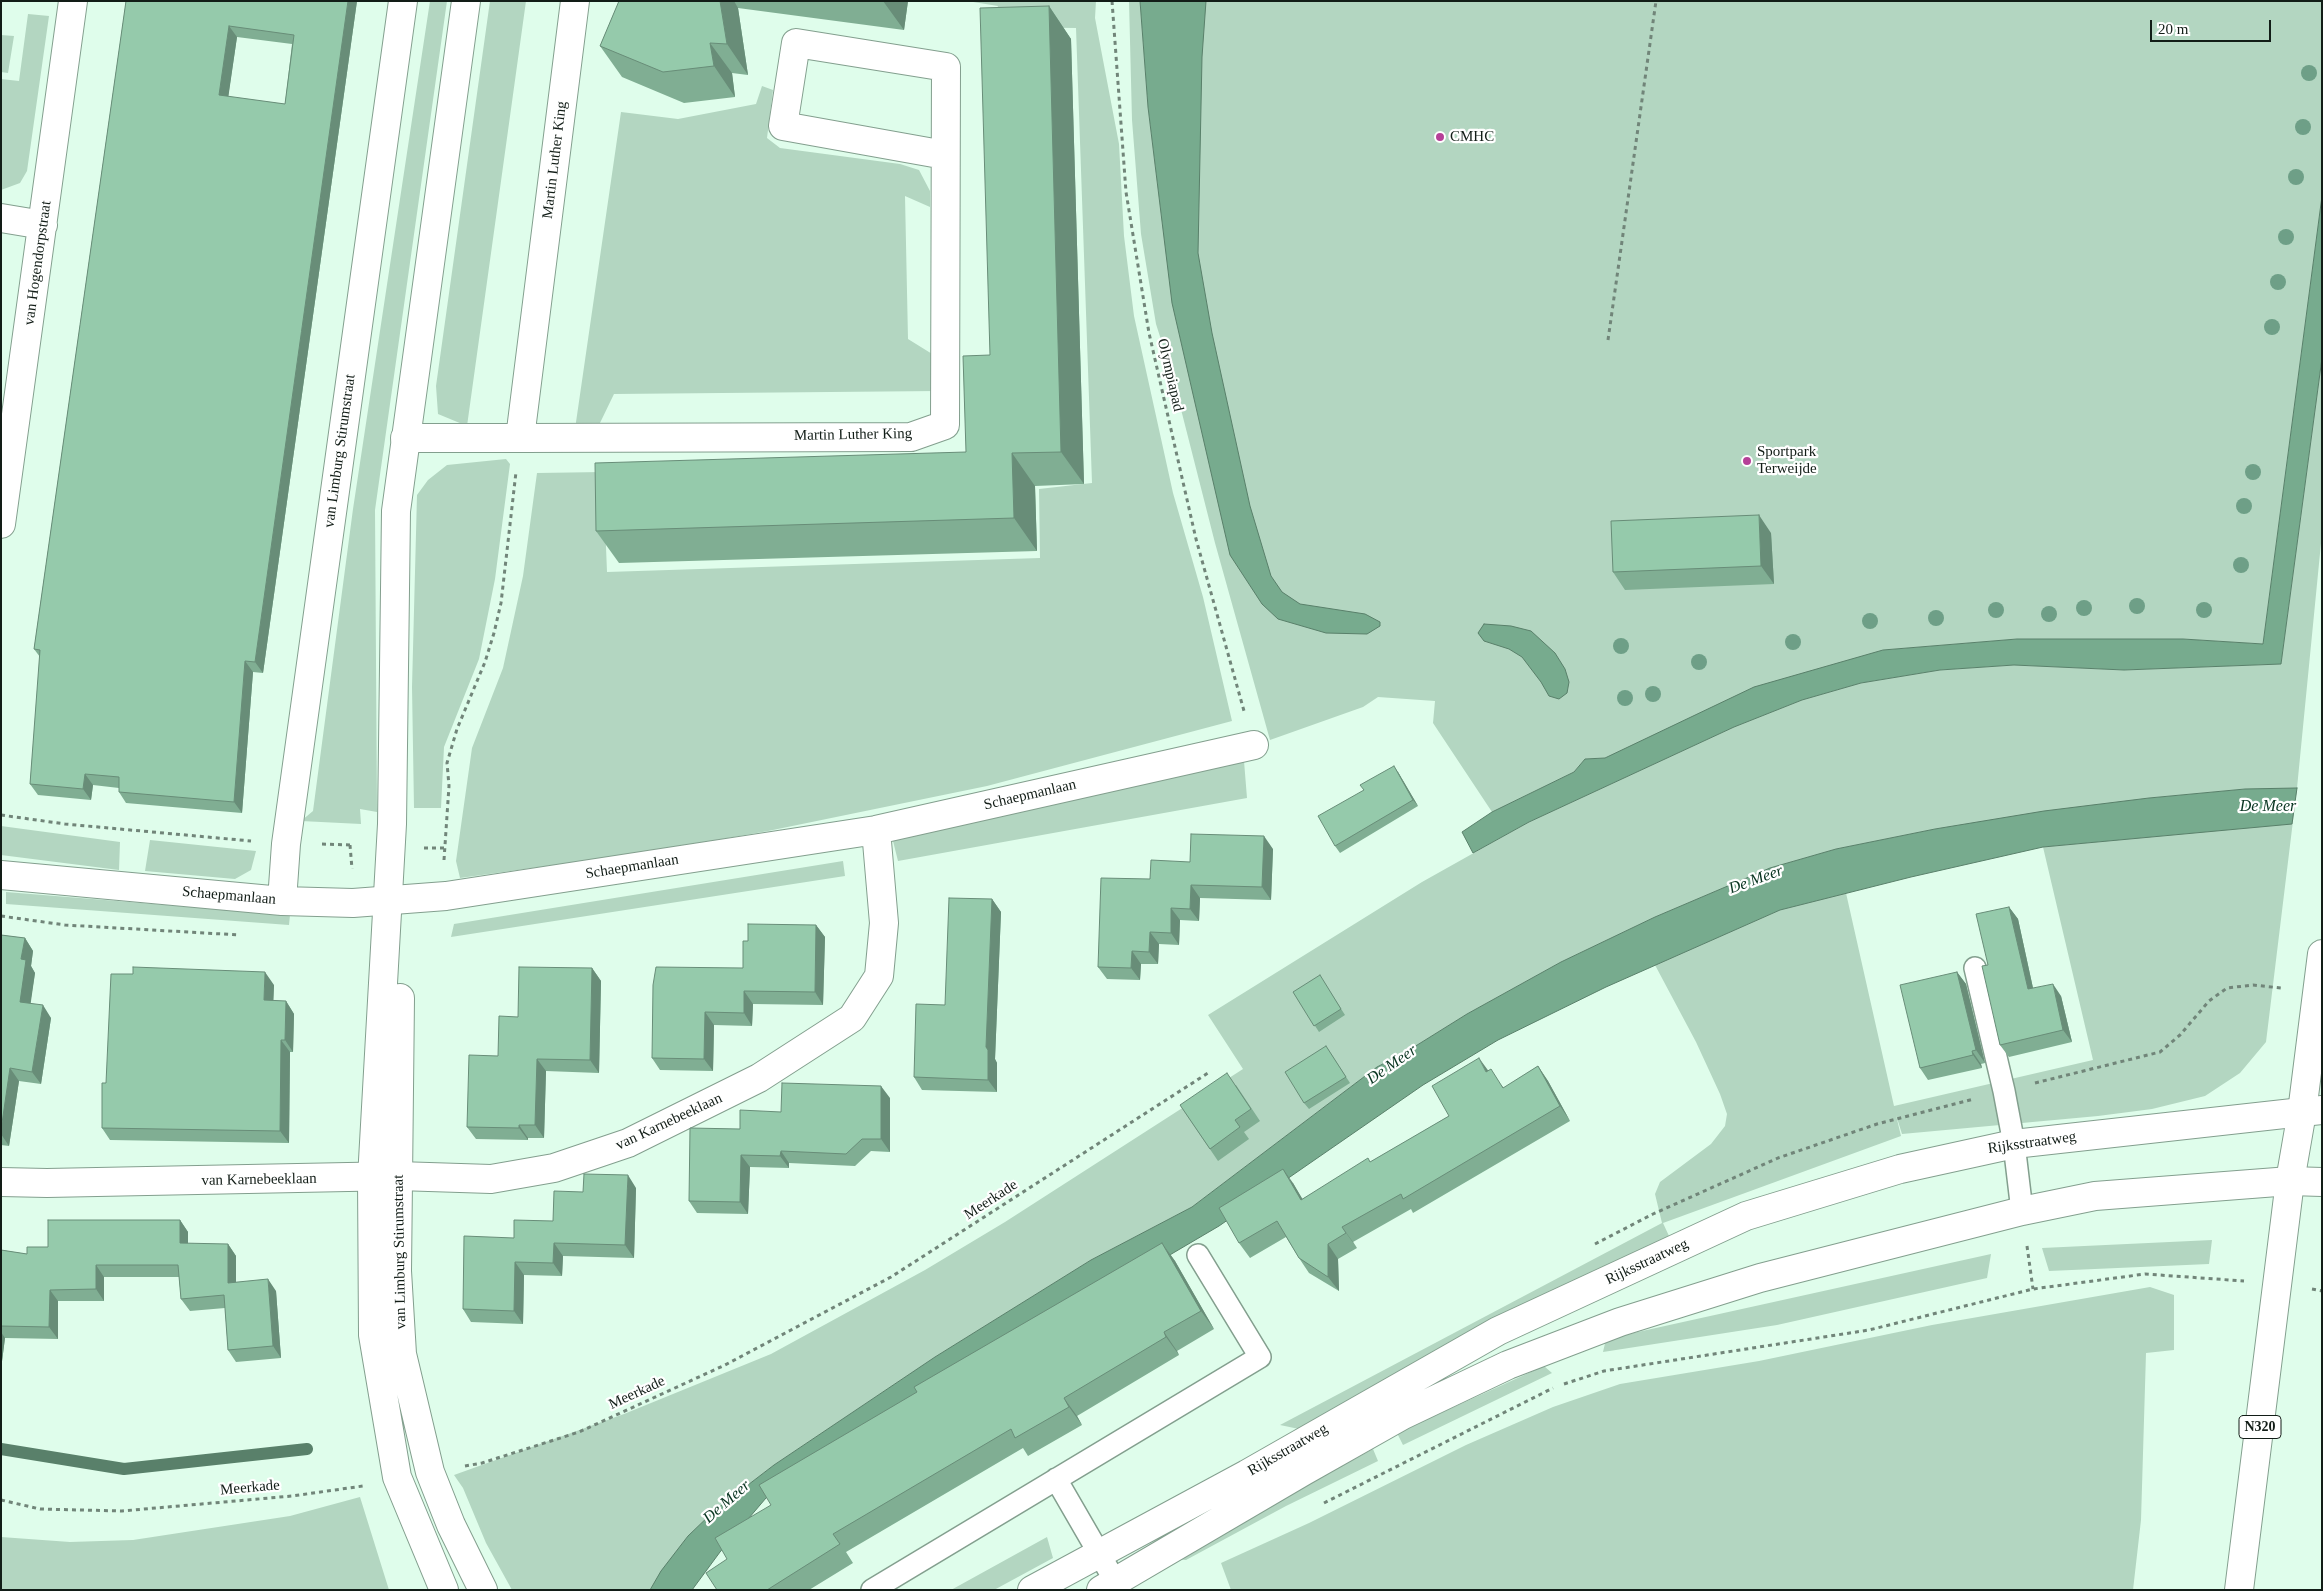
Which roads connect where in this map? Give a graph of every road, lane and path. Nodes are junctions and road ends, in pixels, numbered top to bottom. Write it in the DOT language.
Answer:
graph roads {
  1 [pos="73,1"];
  2 [pos="403,1"];
  3 [pos="466,1"];
  4 [pos="576,1"];
  5 [pos="1112,1"];
  6 [pos="1656,1"];
  7 [pos="945,155"];
  8 [pos="1,218"];
  9 [pos="43,225"];
  10 [pos="1608,340"];
  11 [pos="405,438"];
  12 [pos="520,438"];
  13 [pos="1,524"];
  14 [pos="1254,746"];
  15 [pos="1,816"];
  16 [pos="876,830"];
  17 [pos="286,844"];
  18 [pos="1,875"];
  19 [pos="446,896"];
  20 [pos="282,900"];
  21 [pos="388,901"];
  22 [pos="1,916"];
  23 [pos="247,936"];
  24 [pos="2322,954"];
  25 [pos="1975,968"];
  26 [pos="2318,991"];
  27 [pos="1208,1073"];
  28 [pos="2004,1091"];
  29 [pos="2312,1111"];
  30 [pos="2014,1144"];
  31 [pos="385,1177"];
  32 [pos="1,1182"];
  33 [pos="2290,1182"];
  34 [pos="2322,1182"];
  35 [pos="2022,1211"];
  36 [pos="1198,1256"];
  37 [pos="2278,1286"];
  38 [pos="2033,1290"];
  39 [pos="2322,1290"];
  40 [pos="430,1472"];
  41 [pos="397,1478"];
  42 [pos="1056,1479"];
  43 [pos="1,1500"];
  44 [pos="1315,1508"];
  45 [pos="1099,1553"];
  46 [pos="1108,1586"];
  47 [pos="444,1590"];
  48 [pos="482,1590"];
  49 [pos="872,1590"];
  50 [pos="1032,1590"];
  51 [pos="2239,1590"];
  1 -- 9 [label="main road, van Hogendorpstraat"];
  2 -- 17 [label="main road, van Limburg Stirumstraat"];
  3 -- 11 [label="main road, van Limburg Stirumstraat"];
  4 -- 12 [label="main road, Martin Luther King"];
  5 -- 14 [label="path, Olympiapad"];
  6 -- 10 [label="path"];
  7 -- 7 [label="main road, Martin Luther King"];
  7 -- 12 [label="main road, Martin Luther King"];
  8 -- 9 [label="main road"];
  9 -- 13 [label="main road, van Hogendorpstraat"];
  11 -- 12 [label="main road, Martin Luther King"];
  11 -- 21 [label="main road, van Limburg Stirumstraat"];
  12 -- 19 [label="path"];
  14 -- 16 [label="main road, Schaepmanlaan"];
  15 -- 17 [label="path"];
  16 -- 19 [label="main road, Schaepmanlaan"];
  16 -- 31 [label="main road, van Karnebeeklaan"];
  17 -- 20 [label="main road, van Limburg Stirumstraat"];
  18 -- 20 [label="main road, Schaepmanlaan"];
  19 -- 21 [label="main road, Schaepmanlaan"];
  20 -- 21 [label="main road, Schaepmanlaan"];
  21 -- 31 [label="main road, van Limburg Stirumstraat"];
  22 -- 23 [label="path"];
  24 -- 26 [label="main road, N320"];
  25 -- 28 [label="lane"];
  26 -- 28 [label="path"];
  26 -- 29 [label="main road, N320"];
  27 -- 40 [label="path, Meerkade"];
  28 -- 30 [label="lane"];
  29 -- 30 [label="main road, Rijksstraatweg"];
  29 -- 33 [label="main road, N320"];
  30 -- 35 [label="lane"];
  30 -- 45 [label="main road, Rijksstraatweg"];
  31 -- 32 [label="main road, van Karnebeeklaan"];
  31 -- 40 [label="main road, van Limburg Stirumstraat"];
  31 -- 41 [label="main road, van Limburg Stirumstraat"];
  33 -- 34 [label="main road, Rijksstraatweg"];
  33 -- 35 [label="main road, Rijksstraatweg"];
  33 -- 37 [label="main road, N320"];
  35 -- 38 [label="path"];
  35 -- 46 [label="main road, Rijksstraatweg"];
  36 -- 42 [label="lane"];
  37 -- 38 [label="path"];
  37 -- 39 [label="path"];
  37 -- 51 [label="main road, N320"];
  38 -- 44 [label="path"];
  40 -- 48 [label="main road, van Limburg Stirumstraat"];
  41 -- 43 [label="path, Meerkade"];
  41 -- 47 [label="main road, van Limburg Stirumstraat"];
  42 -- 45 [label="lane"];
  42 -- 49 [label="lane"];
  45 -- 46 [label="lane"];
  45 -- 50 [label="main road, Rijksstraatweg"];
}
